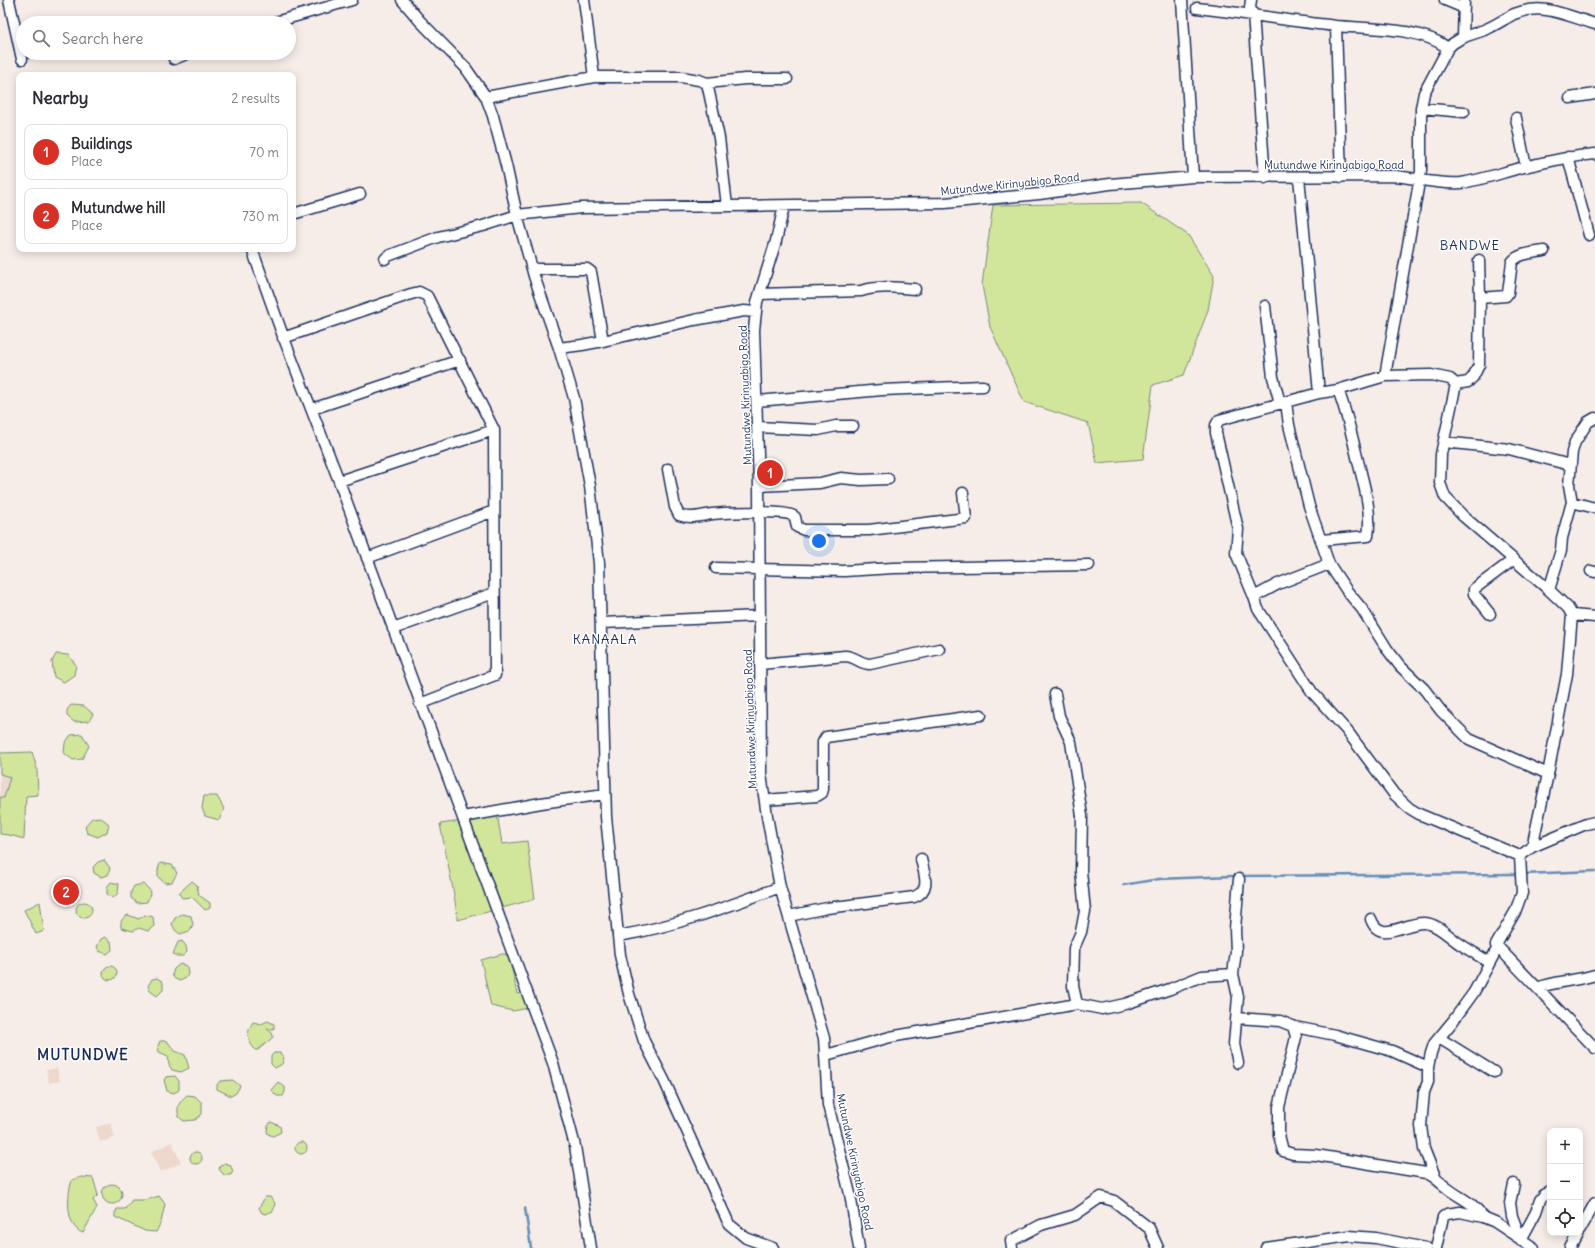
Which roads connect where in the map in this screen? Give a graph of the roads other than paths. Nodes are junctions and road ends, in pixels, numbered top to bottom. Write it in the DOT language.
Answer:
graph roads {
  1 [pos="9,0"];
  2 [pos="352,0"];
  3 [pos="402,0"];
  4 [pos="584,0"];
  5 [pos="1182,0"];
  6 [pos="1251,0"];
  7 [pos="1445,0"];
  8 [pos="1464,4"];
  9 [pos="1197,8"];
  10 [pos="1253,14"];
  11 [pos="296,16"];
  12 [pos="1595,24"];
  13 [pos="1336,26"];
  14 [pos="16,31"];
  15 [pos="1463,38"];
  16 [pos="1448,48"];
  17 [pos="594,77"];
  18 [pos="787,79"];
  19 [pos="707,83"];
  20 [pos="1595,94"];
  21 [pos="486,97"];
  22 [pos="1570,98"];
  23 [pos="1421,108"];
  24 [pos="1464,112"];
  25 [pos="1516,118"];
  26 [pos="1595,154"];
  27 [pos="1568,157"];
  28 [pos="1526,167"];
  29 [pos="1192,177"];
  30 [pos="1299,177"];
  31 [pos="1341,177"];
  32 [pos="1265,178"];
  33 [pos="1420,180"];
  34 [pos="360,194"];
  35 [pos="727,206"];
  36 [pos="784,206"];
  37 [pos="296,213"];
  38 [pos="517,215"];
  39 [pos="1589,235"];
  40 [pos="1544,251"];
  41 [pos="253,252"];
  42 [pos="385,259"];
  43 [pos="1478,260"];
  44 [pos="532,269"];
  45 [pos="915,289"];
  46 [pos="760,294"];
  47 [pos="1480,298"];
  48 [pos="1265,306"];
  49 [pos="755,312"];
  50 [pos="283,338"];
  51 [pos="602,341"];
  52 [pos="559,348"];
  53 [pos="460,360"];
  54 [pos="1385,376"];
  55 [pos="1456,384"];
  56 [pos="983,386"];
  57 [pos="1338,390"];
  58 [pos="1319,393"];
  59 [pos="757,401"];
  60 [pos="1283,403"];
  61 [pos="312,409"];
  62 [pos="1595,418"];
  63 [pos="853,426"];
  64 [pos="758,427"];
  65 [pos="494,430"];
  66 [pos="1444,442"];
  67 [pos="1570,465"];
  68 [pos="668,469"];
  69 [pos="888,478"];
  70 [pos="339,481"];
  71 [pos="759,486"];
  72 [pos="963,493"];
  73 [pos="1572,502"];
  74 [pos="1595,508"];
  75 [pos="494,511"];
  76 [pos="758,513"];
  77 [pos="1321,540"];
  78 [pos="367,558"];
  79 [pos="1513,560"];
  80 [pos="1329,564"];
  81 [pos="1089,565"];
  82 [pos="716,568"];
  83 [pos="759,568"];
  84 [pos="1549,590"];
  85 [pos="494,593"];
  86 [pos="1254,597"];
  87 [pos="1490,614"];
  88 [pos="1572,615"];
  89 [pos="760,616"];
  90 [pos="1595,617"];
  91 [pos="602,624"];
  92 [pos="393,629"];
  93 [pos="939,649"];
  94 [pos="760,664"];
  95 [pos="1055,694"];
  96 [pos="420,704"];
  97 [pos="981,715"];
  98 [pos="1548,774"];
  99 [pos="605,794"];
  100 [pos="765,800"];
  101 [pos="463,818"];
  102 [pos="1595,822"];
  103 [pos="1532,847"];
  104 [pos="1520,856"];
  105 [pos="922,859"];
  106 [pos="1239,879"];
  107 [pos="780,887"];
  108 [pos="789,916"];
  109 [pos="1371,919"];
  110 [pos="618,936"];
  111 [pos="1498,947"];
  112 [pos="1489,962"];
  113 [pos="1233,974"];
  114 [pos="1595,975"];
  115 [pos="1537,988"];
  116 [pos="1077,1004"];
  117 [pos="1238,1018"];
  118 [pos="1293,1026"];
  119 [pos="1439,1038"];
  120 [pos="1595,1048"];
  121 [pos="826,1055"];
  122 [pos="1238,1063"];
  123 [pos="1428,1067"];
  124 [pos="1494,1072"];
  125 [pos="1436,1179"];
  126 [pos="1514,1184"];
  127 [pos="1547,1194"];
  128 [pos="1595,1203"];
  129 [pos="1483,1217"];
  130 [pos="1583,1225"];
  131 [pos="1576,1236"];
  132 [pos="1521,1240"];
  133 [pos="747,1244"];
  134 [pos="591,1248"];
  135 [pos="773,1248"];
  136 [pos="860,1248"];
  137 [pos="1012,1248"];
  138 [pos="1158,1248"];
  139 [pos="1266,1248"];
  140 [pos="1426,1248"];
  141 [pos="1436,1248"];
  142 [pos="1534,1248"];
  143 [pos="1570,1248"];
  1 -- 14 [label="street"];
  2 -- 11 [label="street"];
  3 -- 21 [label="street"];
  4 -- 17 [label="street"];
  5 -- 29 [label="street"];
  6 -- 10 [label="street"];
  7 -- 8 [label="street"];
  8 -- 15 [label="street"];
  9 -- 10 [label="street"];
  10 -- 13 [label="street"];
  10 -- 32 [label="street"];
  12 -- 15 [label="street"];
  13 -- 16 [label="street"];
  13 -- 31 [label="street"];
  15 -- 16 [label="street"];
  16 -- 23 [label="street"];
  17 -- 19 [label="street"];
  17 -- 21 [label="street"];
  18 -- 19 [label="street"];
  19 -- 35 [label="street"];
  20 -- 22 [label="street"];
  21 -- 38 [label="street"];
  23 -- 24 [label="street"];
  23 -- 33 [label="street"];
  25 -- 28 [label="street"];
  26 -- 27 [label="street, Mutundwe Kirinyabigo Road"];
  27 -- 28 [label="street, Mutundwe Kirinyabigo Road"];
  27 -- 39 [label="street"];
  28 -- 33 [label="street, Mutundwe Kirinyabigo Road"];
  29 -- 32 [label="street, Mutundwe Kirinyabigo Road"];
  29 -- 36 [label="street, Mutundwe Kirinyabigo Road"];
  30 -- 31 [label="street, Mutundwe Kirinyabigo Road"];
  30 -- 32 [label="street, Mutundwe Kirinyabigo Road"];
  30 -- 58 [label="street"];
  31 -- 33 [label="street, Mutundwe Kirinyabigo Road"];
  33 -- 54 [label="street"];
  34 -- 37 [label="street"];
  35 -- 36 [label="street"];
  35 -- 38 [label="street"];
  36 -- 46 [label="street, Mutundwe Kirinyabigo Road"];
  38 -- 42 [label="street"];
  38 -- 44 [label="street"];
  40 -- 47 [label="street"];
  41 -- 50 [label="street"];
  43 -- 47 [label="street"];
  44 -- 51 [label="street"];
  44 -- 52 [label="street"];
  45 -- 46 [label="street"];
  46 -- 49 [label="street, Mutundwe Kirinyabigo Road"];
  47 -- 55 [label="street"];
  48 -- 60 [label="street"];
  49 -- 51 [label="street"];
  49 -- 59 [label="street, Mutundwe Kirinyabigo Road"];
  50 -- 53 [label="street"];
  50 -- 61 [label="street"];
  51 -- 52 [label="street"];
  52 -- 91 [label="street"];
  53 -- 61 [label="street"];
  53 -- 65 [label="street"];
  54 -- 55 [label="street"];
  54 -- 57 [label="street"];
  55 -- 66 [label="street"];
  56 -- 59 [label="street"];
  57 -- 58 [label="street"];
  57 -- 77 [label="street"];
  58 -- 60 [label="street"];
  59 -- 64 [label="street, Mutundwe Kirinyabigo Road"];
  60 -- 77 [label="street"];
  60 -- 86 [label="street"];
  61 -- 70 [label="street"];
  62 -- 67 [label="street"];
  63 -- 64 [label="street"];
  64 -- 71 [label="street, Mutundwe Kirinyabigo Road"];
  65 -- 70 [label="street"];
  65 -- 75 [label="street"];
  66 -- 67 [label="street"];
  66 -- 79 [label="street"];
  67 -- 73 [label="street"];
  68 -- 76 [label="street"];
  69 -- 71 [label="street"];
  70 -- 78 [label="street"];
  71 -- 76 [label="street, Mutundwe Kirinyabigo Road"];
  72 -- 76 [label="street"];
  73 -- 74 [label="street"];
  73 -- 84 [label="street"];
  75 -- 78 [label="street"];
  75 -- 85 [label="street"];
  76 -- 83 [label="street, Mutundwe Kirinyabigo Road"];
  77 -- 80 [label="street"];
  78 -- 92 [label="street"];
  79 -- 84 [label="street"];
  79 -- 87 [label="street"];
  80 -- 86 [label="street"];
  80 -- 98 [label="street"];
  81 -- 83 [label="street"];
  82 -- 83 [label="street"];
  83 -- 89 [label="street, Mutundwe Kirinyabigo Road"];
  84 -- 88 [label="street"];
  85 -- 92 [label="street"];
  85 -- 96 [label="street"];
  86 -- 104 [label="street"];
  88 -- 90 [label="street"];
  88 -- 98 [label="street"];
  89 -- 91 [label="street"];
  89 -- 94 [label="street, Mutundwe Kirinyabigo Road"];
  91 -- 99 [label="street"];
  92 -- 96 [label="street"];
  93 -- 94 [label="street"];
  94 -- 100 [label="street, Mutundwe Kirinyabigo Road"];
  95 -- 116 [label="street"];
  96 -- 101 [label="street"];
  97 -- 100 [label="street"];
  98 -- 103 [label="street"];
  99 -- 101 [label="street"];
  99 -- 110 [label="street"];
  100 -- 107 [label="street, Mutundwe Kirinyabigo Road"];
  101 -- 134 [label="street"];
  102 -- 103 [label="street"];
  103 -- 104 [label="street"];
  104 -- 111 [label="street"];
  105 -- 108 [label="street"];
  106 -- 113 [label="street"];
  107 -- 108 [label="street, Mutundwe Kirinyabigo Road"];
  107 -- 110 [label="street"];
  108 -- 121 [label="street, Mutundwe Kirinyabigo Road"];
  109 -- 112 [label="street"];
  110 -- 133 [label="street"];
  111 -- 112 [label="street"];
  111 -- 115 [label="street"];
  112 -- 119 [label="street"];
  113 -- 116 [label="street"];
  113 -- 117 [label="street"];
  114 -- 115 [label="street"];
  115 -- 120 [label="street"];
  116 -- 121 [label="street"];
  117 -- 118 [label="street"];
  117 -- 122 [label="street"];
  118 -- 123 [label="street"];
  118 -- 125 [label="street"];
  119 -- 123 [label="street"];
  119 -- 124 [label="street"];
  121 -- 136 [label="street, Mutundwe Kirinyabigo Road"];
  123 -- 125 [label="street"];
  125 -- 129 [label="street"];
  126 -- 132 [label="street"];
  127 -- 132 [label="street"];
  128 -- 130 [label="street"];
  129 -- 132 [label="street"];
  129 -- 141 [label="street"];
  131 -- 143 [label="street"];
  132 -- 142 [label="street"];
  133 -- 135 [label="street"];
  137 -- 138 [label="street"];
  139 -- 140 [label="street"];
}
